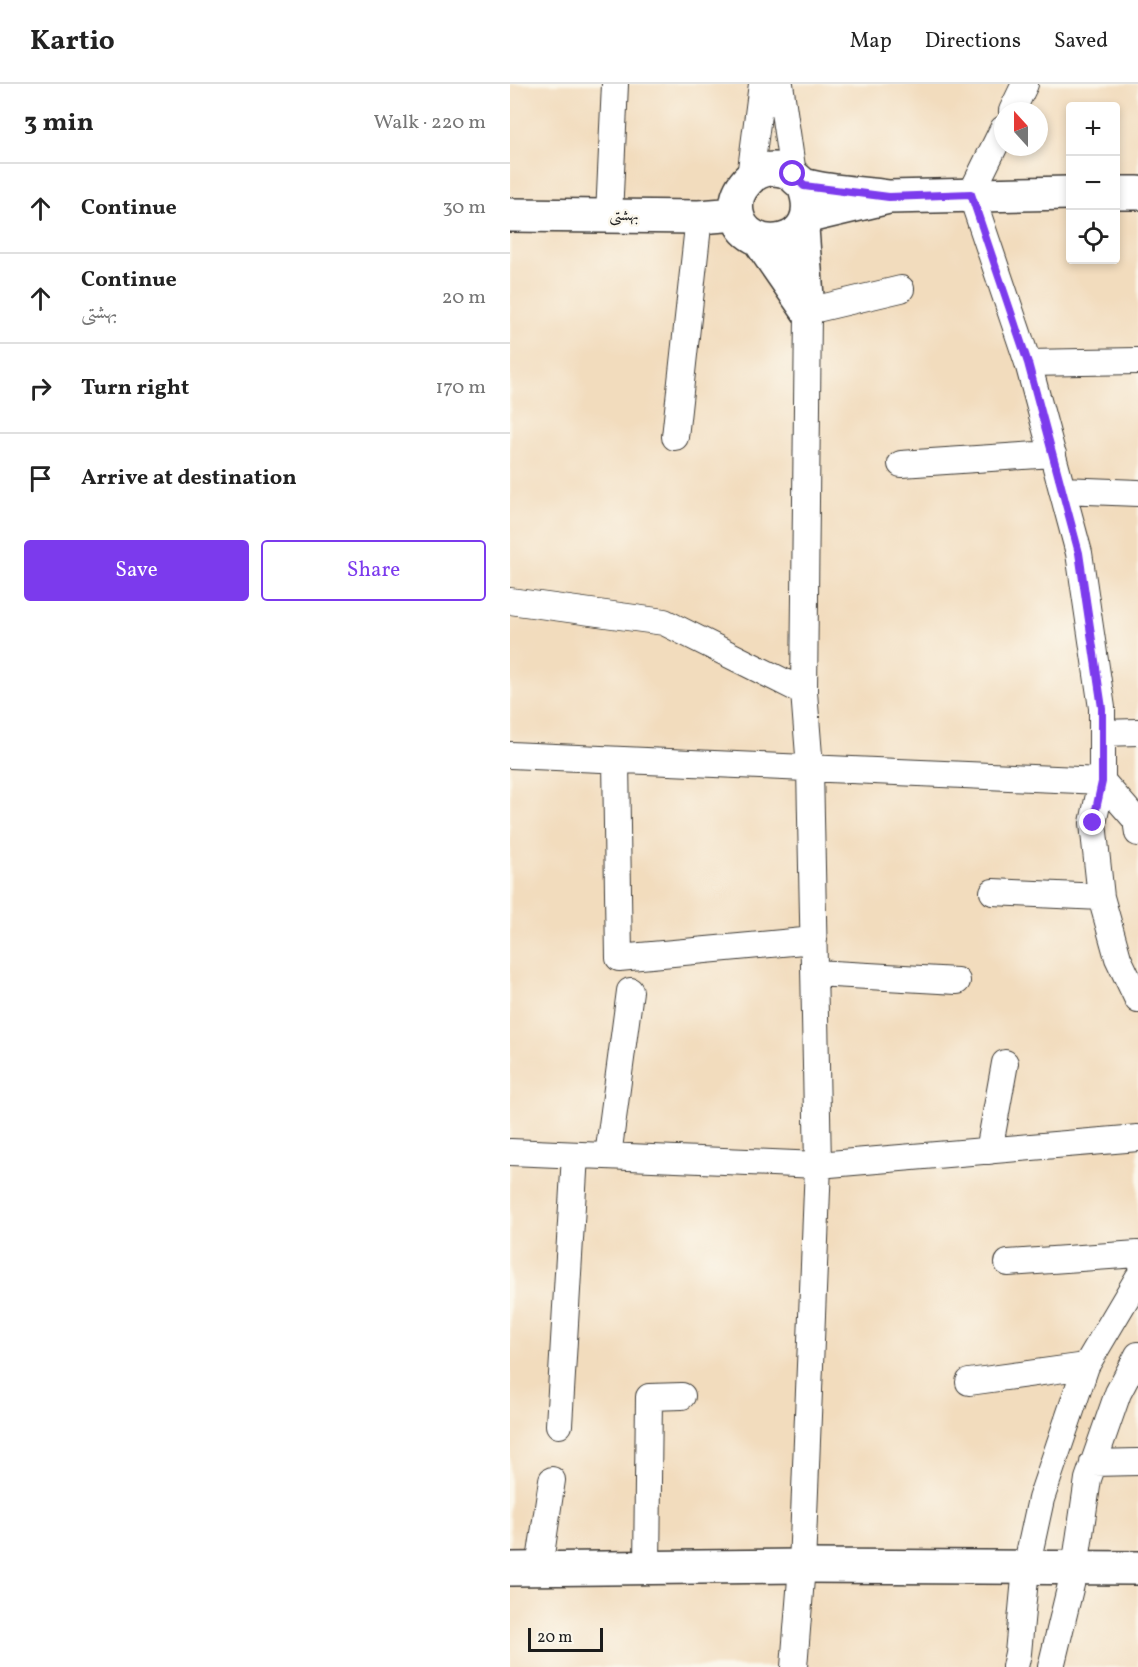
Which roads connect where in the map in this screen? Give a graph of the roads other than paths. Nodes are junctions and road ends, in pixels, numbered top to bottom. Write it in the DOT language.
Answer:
graph roads {
  1 [pos="615,84"];
  2 [pos="762,84"];
  3 [pos="780,84"];
  4 [pos="1025,84"];
  5 [pos="1016,102"];
  6 [pos="994,147"];
  7 [pos="750,177"];
  8 [pos="1066,193"];
  9 [pos="1120,193"];
  10 [pos="1138,193"];
  11 [pos="971,194"];
  12 [pos="802,201"];
  13 [pos="737,214"];
  14 [pos="510,215"];
  15 [pos="609,216"];
  16 [pos="699,217"];
  17 [pos="759,240"];
  18 [pos="901,289"];
  19 [pos="808,311"];
  20 [pos="1138,361"];
  21 [pos="1028,363"];
  22 [pos="675,437"];
  23 [pos="1053,454"];
  24 [pos="901,464"];
  25 [pos="1062,490"];
  26 [pos="1138,493"];
  27 [pos="512,598"];
  28 [pos="804,692"];
  29 [pos="1138,732"];
  30 [pos="1102,733"];
  31 [pos="510,755"];
  32 [pos="616,760"];
  33 [pos="810,768"];
  34 [pos="1102,782"];
  35 [pos="1138,833"];
  36 [pos="993,892"];
  37 [pos="1101,897"];
  38 [pos="814,940"];
  39 [pos="815,973"];
  40 [pos="957,981"];
  41 [pos="630,991"];
  42 [pos="1138,999"];
  43 [pos="1005,1063"];
  44 [pos="1138,1138"];
  45 [pos="989,1151"];
  46 [pos="510,1152"];
  47 [pos="575,1155"];
  48 [pos="608,1156"];
  49 [pos="818,1165"];
  50 [pos="1138,1254"];
  51 [pos="1008,1263"];
  52 [pos="1138,1278"];
  53 [pos="1138,1355"];
  54 [pos="1086,1366"];
  55 [pos="969,1382"];
  56 [pos="682,1396"];
  57 [pos="559,1425"];
  58 [pos="1138,1462"];
  59 [pos="1093,1463"];
  60 [pos="552,1480"];
  61 [pos="802,1566"];
  62 [pos="647,1567"];
  63 [pos="1026,1568"];
  64 [pos="1075,1568"];
  65 [pos="1138,1568"];
  66 [pos="524,1569"];
  67 [pos="794,1667"];
  68 [pos="1015,1667"];
  69 [pos="1051,1667"];
  1 -- 15 [label="street"];
  2 -- 7 [label="street"];
  3 -- 12 [label="street"];
  4 -- 5 [label="street"];
  6 -- 11 [label="street"];
  7 -- 12 [label="street"];
  7 -- 13 [label="street"];
  8 -- 11 [label="street"];
  9 -- 10 [label="street"];
  11 -- 12 [label="street"];
  11 -- 21 [label="street"];
  12 -- 17 [label="street"];
  12 -- 19 [label="street"];
  13 -- 16 [label="street, بهشتی"];
  13 -- 17 [label="street"];
  14 -- 15 [label="street, بهشتی"];
  15 -- 16 [label="street, بهشتی"];
  16 -- 22 [label="street"];
  17 -- 19 [label="street"];
  18 -- 19 [label="street"];
  19 -- 28 [label="street"];
  20 -- 21 [label="street"];
  21 -- 23 [label="street"];
  23 -- 24 [label="street"];
  23 -- 25 [label="street"];
  25 -- 26 [label="street"];
  25 -- 30 [label="street"];
  27 -- 28 [label="street"];
  28 -- 33 [label="street"];
  29 -- 30 [label="street"];
  30 -- 34 [label="street"];
  31 -- 32 [label="street"];
  32 -- 33 [label="street"];
  32 -- 38 [label="street"];
  33 -- 34 [label="street"];
  33 -- 38 [label="street"];
  34 -- 35 [label="street"];
  34 -- 37 [label="street"];
  36 -- 37 [label="street"];
  37 -- 42 [label="street"];
  38 -- 39 [label="street"];
  39 -- 40 [label="street"];
  39 -- 49 [label="street"];
  41 -- 48 [label="street"];
  43 -- 45 [label="street"];
  44 -- 45 [label="street"];
  45 -- 49 [label="street"];
  46 -- 47 [label="street"];
  47 -- 48 [label="street"];
  47 -- 57 [label="street"];
  48 -- 49 [label="street"];
  49 -- 61 [label="street"];
  50 -- 51 [label="street"];
  52 -- 54 [label="street"];
  53 -- 59 [label="street"];
  54 -- 55 [label="street"];
  54 -- 63 [label="street"];
  56 -- 62 [label="street"];
  58 -- 59 [label="street"];
  59 -- 64 [label="street"];
  60 -- 66 [label="street"];
  61 -- 62 [label="street"];
  61 -- 63 [label="street"];
  61 -- 67 [label="street"];
  62 -- 66 [label="street"];
  63 -- 64 [label="street"];
  63 -- 68 [label="street"];
  64 -- 65 [label="street"];
  64 -- 69 [label="street"];
}
